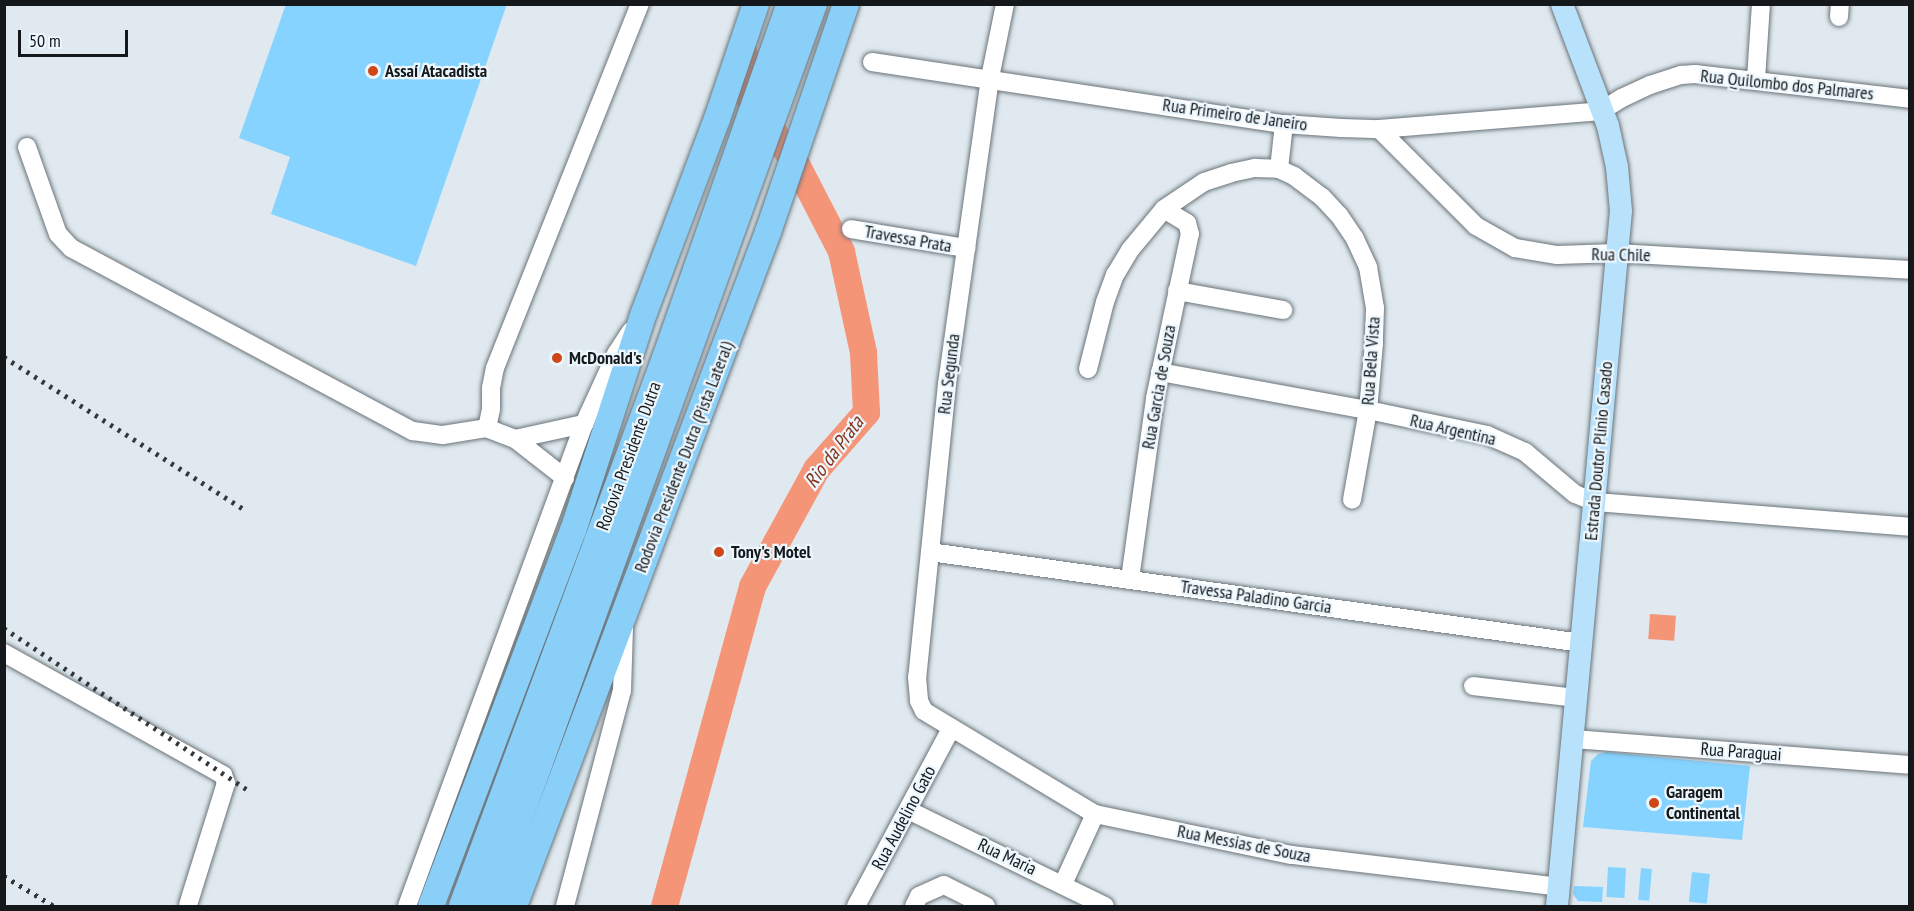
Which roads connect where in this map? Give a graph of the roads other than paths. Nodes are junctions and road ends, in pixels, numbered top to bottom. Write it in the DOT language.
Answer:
graph roads {
  1 [pos="640,4"];
  2 [pos="756,4"];
  3 [pos="790,4"];
  4 [pos="814,4"];
  5 [pos="846,4"];
  6 [pos="1005,4"];
  7 [pos="1562,4"];
  8 [pos="1761,4"];
  9 [pos="787,51"];
  10 [pos="872,62"];
  11 [pos="990,78"];
  12 [pos="1756,79"];
  13 [pos="1910,99"];
  14 [pos="1601,111"];
  15 [pos="1284,124"];
  16 [pos="1379,129"];
  17 [pos="27,147"];
  18 [pos="745,166"];
  19 [pos="1279,169"];
  20 [pos="1164,209"];
  21 [pos="850,229"];
  22 [pos="966,248"];
  23 [pos="1617,253"];
  24 [pos="1910,270"];
  25 [pos="1177,291"];
  26 [pos="1283,310"];
  27 [pos="644,313"];
  28 [pos="1088,369"];
  29 [pos="1160,372"];
  30 [pos="1368,410"];
  31 [pos="584,424"];
  32 [pos="487,428"];
  33 [pos="515,439"];
  34 [pos="565,478"];
  35 [pos="1352,500"];
  36 [pos="1594,502"];
  37 [pos="1910,527"];
  38 [pos="930,552"];
  39 [pos="1130,579"];
  40 [pos="623,618"];
  41 [pos="1582,643"];
  42 [pos="4,653"];
  43 [pos="1473,686"];
  44 [pos="1577,698"];
  45 [pos="951,729"];
  46 [pos="1573,739"];
  47 [pos="1910,765"];
  48 [pos="908,810"];
  49 [pos="1095,814"];
  50 [pos="1063,884"];
  51 [pos="1558,897"];
  52 [pos="188,905"];
  53 [pos="408,906"];
  54 [pos="431,906"];
  55 [pos="462,906"];
  56 [pos="488,906"];
  57 [pos="514,906"];
  58 [pos="565,906"];
  59 [pos="856,906"];
  60 [pos="914,906"];
  61 [pos="986,906"];
  62 [pos="1105,906"];
  1 -- 32 [label="street"];
  2 -- 27 [label="highway"];
  3 -- 9 [label="highway, Rodovia Presidente Dutra"];
  4 -- 9 [label="highway, Rodovia Presidente Dutra"];
  5 -- 40 [label="highway, Rodovia Presidente Dutra (Pista Lateral)"];
  6 -- 11 [label="street, Rua Segunda"];
  7 -- 14 [label="main road, Estrada Doutor Plínio Casado"];
  8 -- 12 [label="street"];
  9 -- 18 [label="highway, Rodovia Presidente Dutra"];
  10 -- 11 [label="street, Rua Primeiro de Janeiro"];
  11 -- 15 [label="street, Rua Primeiro de Janeiro"];
  11 -- 22 [label="street, Rua Segunda"];
  12 -- 13 [label="street, Rua Quilombo dos Palmares"];
  12 -- 14 [label="street, Rua Quilombo dos Palmares"];
  14 -- 16 [label="street, Rua Primeiro de Janeiro"];
  14 -- 23 [label="main road, Estrada Doutor Plínio Casado"];
  15 -- 16 [label="street, Rua Primeiro de Janeiro"];
  15 -- 19 [label="street"];
  16 -- 23 [label="street, Rua Chile"];
  17 -- 32 [label="street"];
  18 -- 55 [label="highway, Rodovia Presidente Dutra"];
  18 -- 56 [label="highway, Rodovia Presidente Dutra"];
  19 -- 20 [label="street"];
  19 -- 30 [label="street, Rua Bela Vista"];
  20 -- 25 [label="street, Rua Garcia de Souza"];
  20 -- 28 [label="street"];
  21 -- 22 [label="street, Travessa Prata"];
  22 -- 38 [label="street, Rua Segunda"];
  23 -- 24 [label="street, Rua Chile"];
  23 -- 36 [label="main road, Estrada Doutor Plínio Casado"];
  25 -- 26 [label="street"];
  25 -- 29 [label="street, Rua Garcia de Souza"];
  27 -- 31 [label="street"];
  27 -- 54 [label="highway"];
  29 -- 30 [label="street, Rua Argentina"];
  29 -- 39 [label="street, Rua Garcia de Souza"];
  30 -- 35 [label="street, Rua Bela Vista"];
  30 -- 36 [label="street, Rua Argentina"];
  31 -- 33 [label="street"];
  31 -- 34 [label="street"];
  32 -- 33 [label="street"];
  33 -- 34 [label="street"];
  34 -- 53 [label="street"];
  36 -- 37 [label="street, Rua Argentina"];
  36 -- 41 [label="main road, Estrada Doutor Plínio Casado"];
  38 -- 39 [label="street, Travessa Paladino Garcia"];
  38 -- 45 [label="street, Rua Segunda"];
  39 -- 41 [label="street, Travessa Paladino Garcia"];
  40 -- 57 [label="highway, Rodovia Presidente Dutra (Pista Lateral)"];
  40 -- 58 [label="street"];
  41 -- 44 [label="main road, Estrada Doutor Plínio Casado"];
  42 -- 52 [label="street"];
  43 -- 44 [label="street"];
  44 -- 46 [label="main road, Estrada Doutor Plínio Casado"];
  45 -- 48 [label="street, Rua Audelino Gato"];
  45 -- 49 [label="street, Rua Messias de Souza"];
  46 -- 47 [label="street, Rua Paraguai"];
  46 -- 51 [label="main road, Estrada Doutor Plínio Casado"];
  48 -- 50 [label="street, Rua Maria"];
  48 -- 59 [label="street, Rua Audelino Gato"];
  49 -- 50 [label="street"];
  49 -- 51 [label="street, Rua Messias de Souza"];
  50 -- 62 [label="street, Rua Maria"];
  60 -- 61 [label="street"];
}
